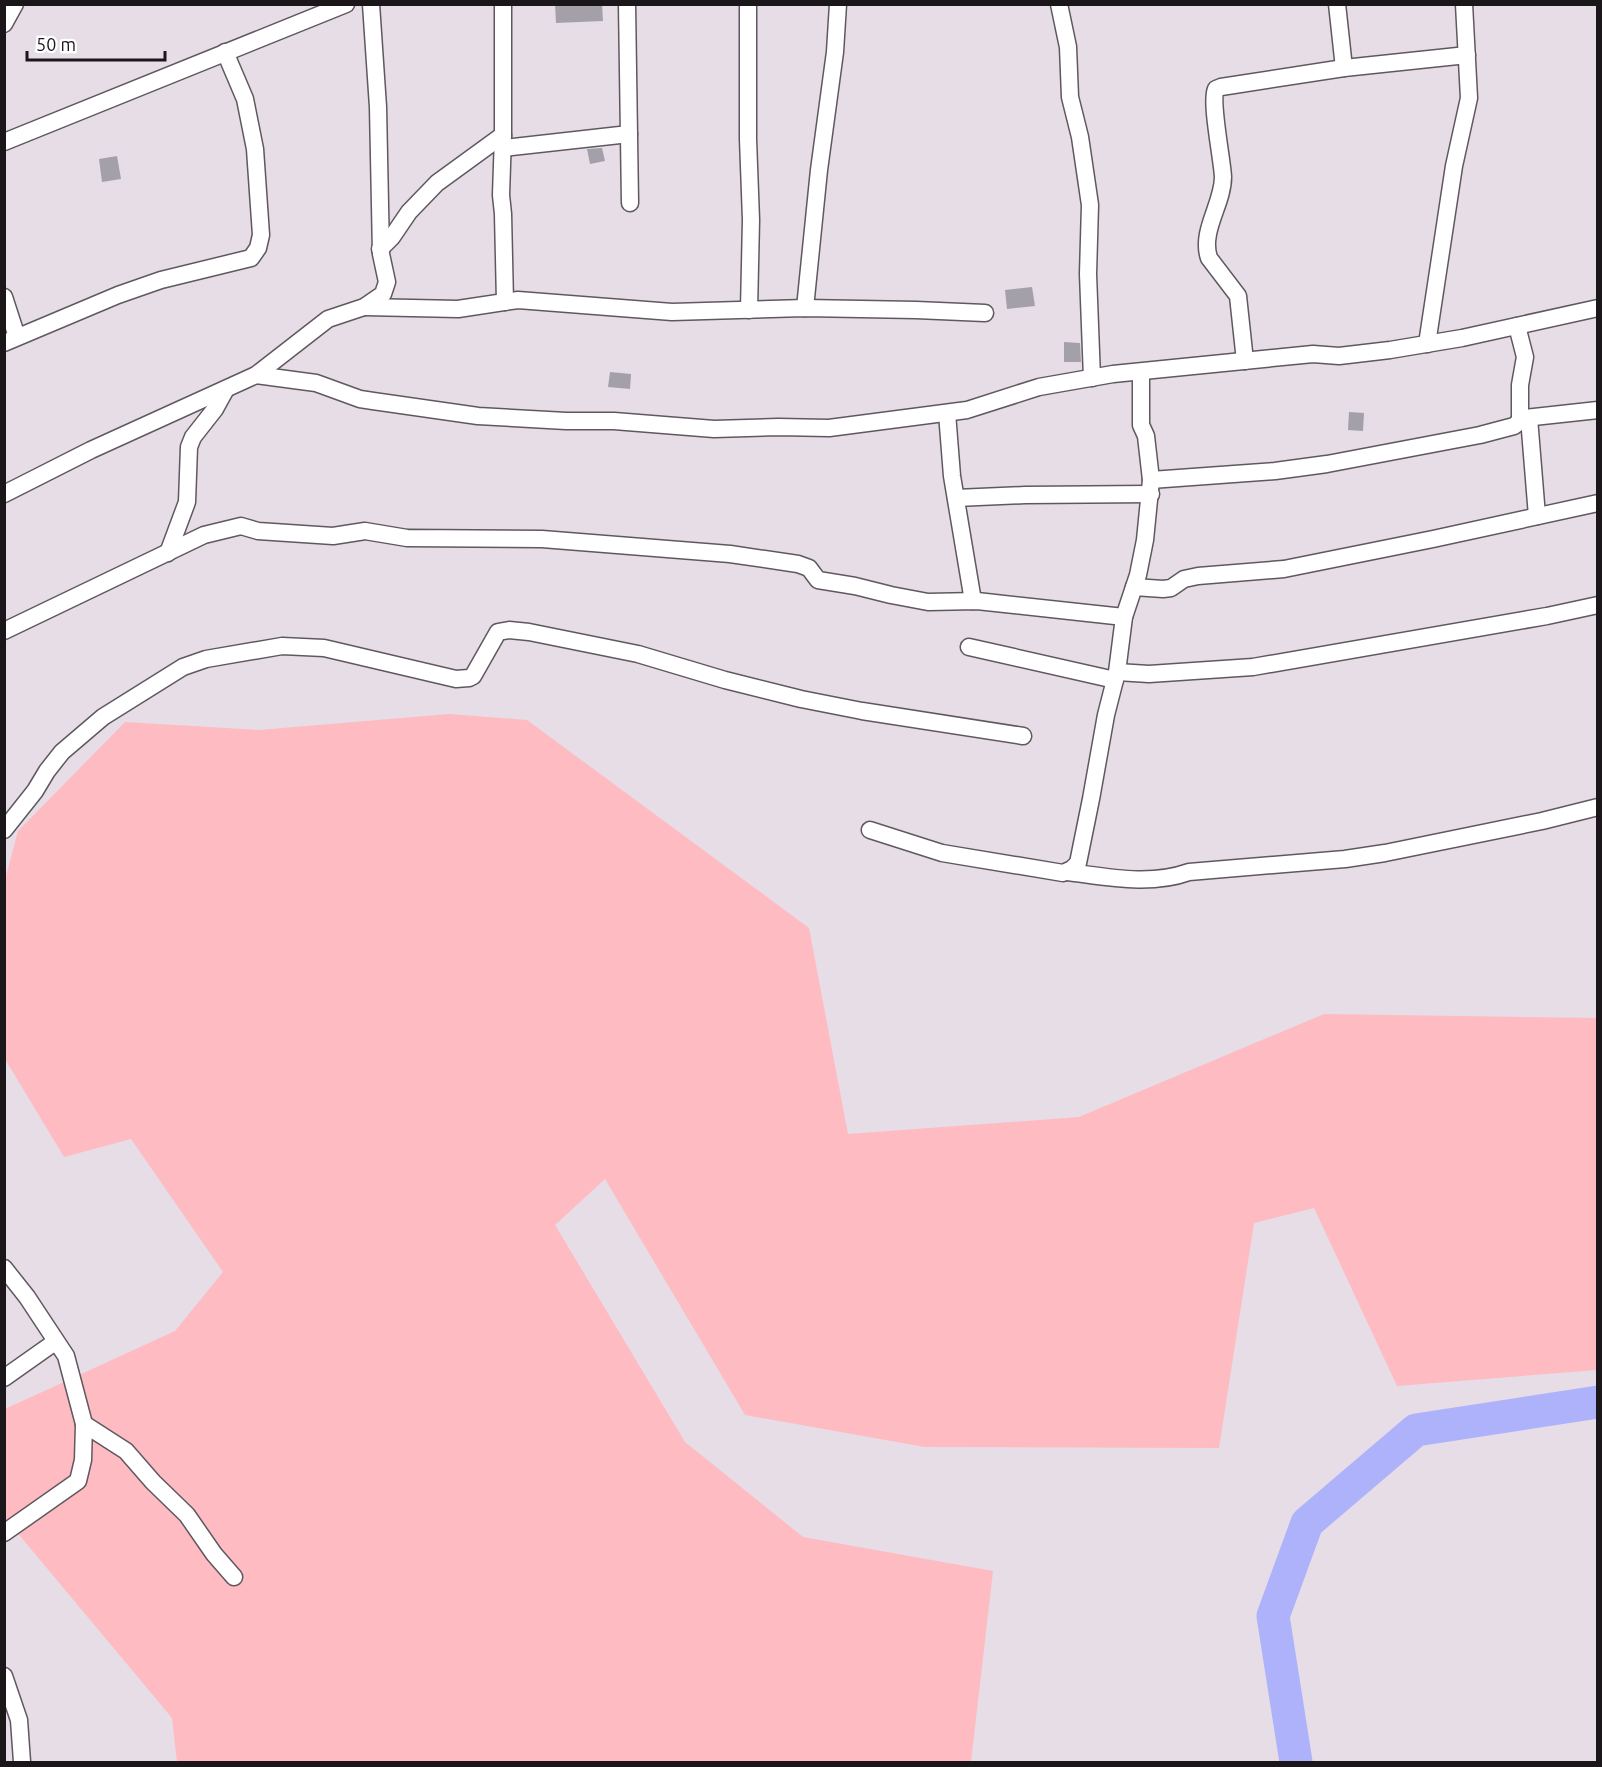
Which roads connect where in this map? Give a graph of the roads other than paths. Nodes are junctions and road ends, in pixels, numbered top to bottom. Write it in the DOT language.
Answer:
graph roads {
  1 [pos="15,4"];
  2 [pos="346,4"];
  3 [pos="371,4"];
  4 [pos="503,4"];
  5 [pos="627,4"];
  6 [pos="748,4"];
  7 [pos="838,4"];
  8 [pos="1059,4"];
  9 [pos="1337,4"];
  10 [pos="1464,4"];
  11 [pos="4,24"];
  12 [pos="225,52"];
  13 [pos="1467,55"];
  14 [pos="1344,69"];
  15 [pos="629,134"];
  16 [pos="503,141"];
  17 [pos="4,142"];
  18 [pos="630,203"];
  19 [pos="381,249"];
  20 [pos="4,297"];
  21 [pos="505,302"];
  22 [pos="364,307"];
  23 [pos="805,308"];
  24 [pos="1598,308"];
  25 [pos="749,310"];
  26 [pos="985,313"];
  27 [pos="1517,326"];
  28 [pos="11,340"];
  29 [pos="1427,344"];
  30 [pos="1245,361"];
  31 [pos="1141,372"];
  32 [pos="256,375"];
  33 [pos="1092,378"];
  34 [pos="226,389"];
  35 [pos="1598,410"];
  36 [pos="947,413"];
  37 [pos="1525,419"];
  38 [pos="1151,487"];
  39 [pos="4,494"];
  40 [pos="956,498"];
  41 [pos="1598,503"];
  42 [pos="1537,516"];
  43 [pos="168,553"];
  44 [pos="1134,587"];
  45 [pos="973,601"];
  46 [pos="1598,605"];
  47 [pos="1124,617"];
  48 [pos="4,631"];
  49 [pos="969,647"];
  50 [pos="1116,676"];
  51 [pos="1023,736"];
  52 [pos="1598,807"];
  53 [pos="4,830"];
  54 [pos="870,830"];
  55 [pos="1068,872"];
  56 [pos="4,1268"];
  57 [pos="56,1342"];
  58 [pos="4,1378"];
  59 [pos="84,1424"];
  60 [pos="4,1533"];
  61 [pos="234,1577"];
  62 [pos="4,1676"];
  63 [pos="22,1762"];
  1 -- 11 [label="street"];
  2 -- 12 [label="street"];
  3 -- 19 [label="street"];
  4 -- 16 [label="street"];
  5 -- 15 [label="street"];
  6 -- 25 [label="street"];
  7 -- 23 [label="street"];
  8 -- 33 [label="street"];
  9 -- 14 [label="street"];
  10 -- 13 [label="street"];
  12 -- 17 [label="street"];
  12 -- 28 [label="street"];
  13 -- 14 [label="street"];
  13 -- 29 [label="street"];
  14 -- 30 [label="street"];
  15 -- 16 [label="street"];
  15 -- 18 [label="street"];
  16 -- 19 [label="street"];
  16 -- 21 [label="street"];
  19 -- 22 [label="street"];
  20 -- 28 [label="street"];
  21 -- 22 [label="street"];
  21 -- 25 [label="street"];
  22 -- 32 [label="street"];
  23 -- 25 [label="street"];
  23 -- 26 [label="street"];
  24 -- 27 [label="street"];
  27 -- 29 [label="street"];
  27 -- 37 [label="street"];
  29 -- 30 [label="street"];
  30 -- 31 [label="street"];
  31 -- 33 [label="street"];
  31 -- 38 [label="street"];
  32 -- 34 [label="street"];
  32 -- 36 [label="street"];
  33 -- 36 [label="street"];
  34 -- 39 [label="street"];
  34 -- 43 [label="street"];
  35 -- 37 [label="street"];
  36 -- 40 [label="street"];
  37 -- 38 [label="street"];
  37 -- 42 [label="street"];
  38 -- 40 [label="street"];
  38 -- 44 [label="street"];
  40 -- 45 [label="street"];
  41 -- 42 [label="street"];
  42 -- 44 [label="street"];
  43 -- 45 [label="street"];
  43 -- 48 [label="street"];
  44 -- 47 [label="street"];
  45 -- 47 [label="street"];
  46 -- 50 [label="street"];
  47 -- 50 [label="street"];
  49 -- 50 [label="street"];
  50 -- 55 [label="street"];
  51 -- 53 [label="street"];
  52 -- 55 [label="street"];
  54 -- 55 [label="street"];
  56 -- 57 [label="street"];
  57 -- 58 [label="street"];
  57 -- 59 [label="street"];
  59 -- 60 [label="street"];
  59 -- 61 [label="street"];
  62 -- 63 [label="street"];
}
